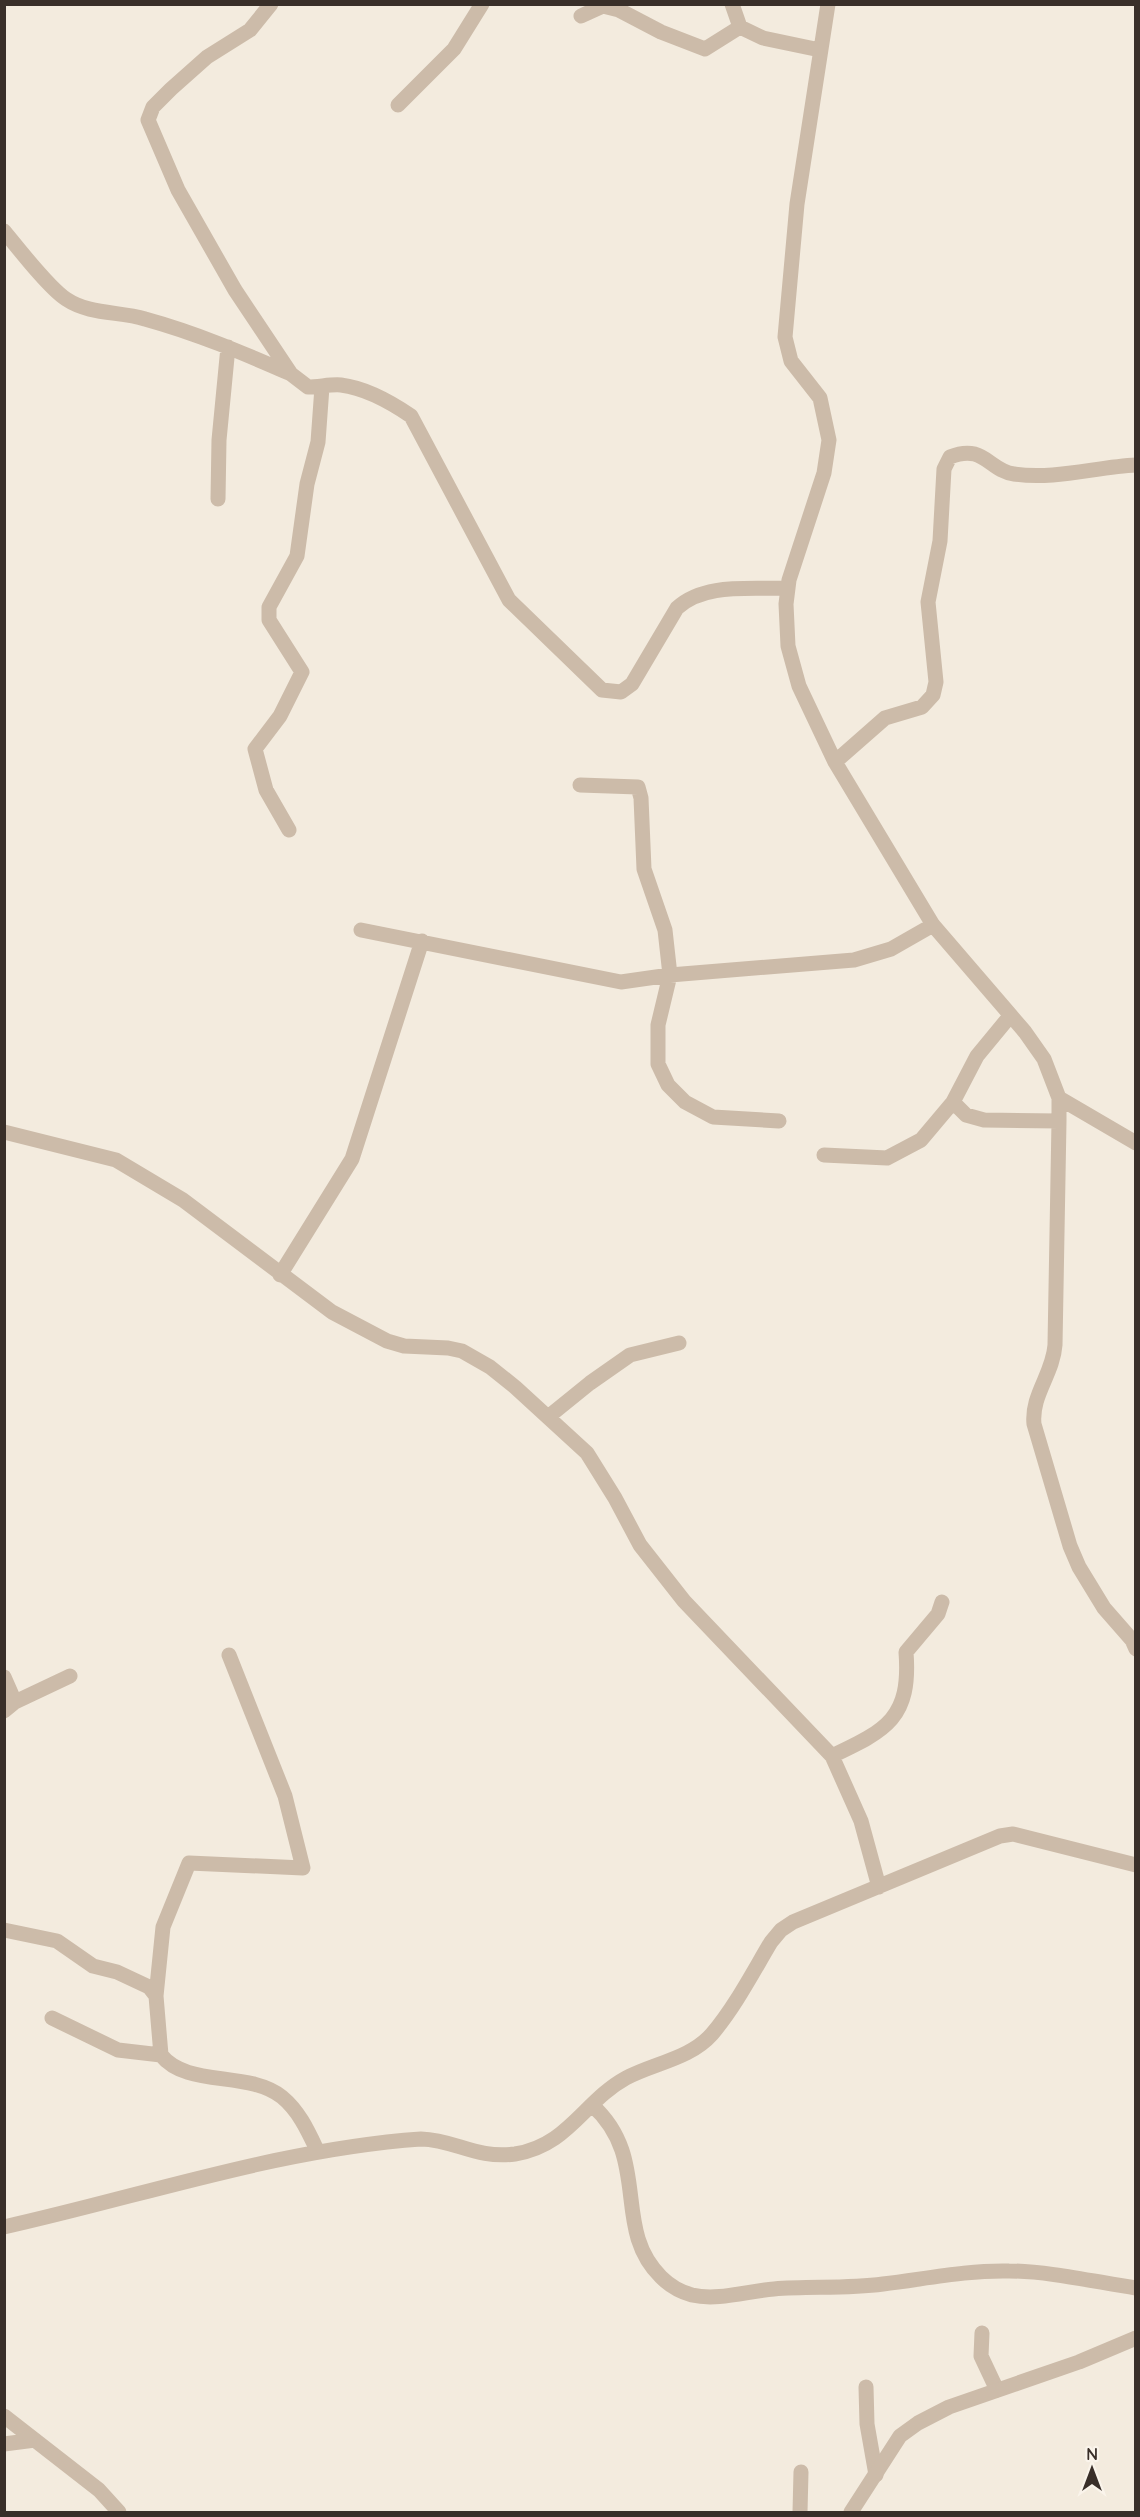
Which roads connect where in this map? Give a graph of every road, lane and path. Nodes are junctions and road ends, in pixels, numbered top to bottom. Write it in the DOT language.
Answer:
graph roads {
  1 [pos="271,4"];
  2 [pos="482,4"];
  3 [pos="732,4"];
  4 [pos="828,4"];
  5 [pos="581,16"];
  6 [pos="740,27"];
  7 [pos="820,50"];
  8 [pos="398,105"];
  9 [pos="4,231"];
  10 [pos="228,347"];
  11 [pos="291,374"];
  12 [pos="322,387"];
  13 [pos="1136,465"];
  14 [pos="218,499"];
  15 [pos="788,588"];
  16 [pos="836,762"];
  17 [pos="580,785"];
  18 [pos="288,830"];
  19 [pos="933,925"];
  20 [pos="361,930"];
  21 [pos="422,941"];
  22 [pos="670,975"];
  23 [pos="1010,1016"];
  24 [pos="1059,1098"];
  25 [pos="953,1102"];
  26 [pos="779,1121"];
  27 [pos="1059,1121"];
  28 [pos="4,1132"];
  29 [pos="1136,1143"];
  30 [pos="824,1155"];
  31 [pos="280,1275"];
  32 [pos="680,1343"];
  33 [pos="548,1417"];
  34 [pos="942,1602"];
  35 [pos="1136,1649"];
  36 [pos="229,1655"];
  37 [pos="70,1676"];
  38 [pos="4,1677"];
  39 [pos="10,1707"];
  40 [pos="832,1756"];
  41 [pos="1136,1865"];
  42 [pos="879,1887"];
  43 [pos="4,1930"];
  44 [pos="156,1996"];
  45 [pos="52,2018"];
  46 [pos="161,2055"];
  47 [pos="592,2105"];
  48 [pos="317,2150"];
  49 [pos="4,2227"];
  50 [pos="1136,2288"];
  51 [pos="982,2333"];
  52 [pos="1136,2338"];
  53 [pos="866,2387"];
  54 [pos="997,2390"];
  55 [pos="4,2415"];
  56 [pos="35,2440"];
  57 [pos="4,2444"];
  58 [pos="801,2472"];
  59 [pos="876,2475"];
  60 [pos="118,2512"];
  61 [pos="800,2512"];
  62 [pos="852,2512"];
  1 -- 11 [label="street"];
  2 -- 8 [label="street"];
  3 -- 6 [label="street"];
  4 -- 7 [label="street"];
  5 -- 6 [label="street"];
  6 -- 7 [label="street"];
  7 -- 15 [label="street"];
  9 -- 10 [label="street"];
  10 -- 11 [label="street"];
  10 -- 14 [label="street"];
  11 -- 12 [label="street"];
  12 -- 15 [label="street"];
  12 -- 18 [label="street"];
  13 -- 16 [label="street"];
  15 -- 16 [label="street"];
  16 -- 19 [label="street"];
  17 -- 22 [label="street"];
  19 -- 22 [label="street"];
  19 -- 23 [label="street"];
  20 -- 21 [label="street"];
  21 -- 22 [label="street"];
  21 -- 31 [label="street"];
  22 -- 26 [label="street"];
  23 -- 24 [label="street"];
  23 -- 25 [label="street"];
  24 -- 27 [label="street"];
  24 -- 29 [label="street"];
  25 -- 27 [label="street"];
  25 -- 30 [label="street"];
  27 -- 35 [label="street"];
  28 -- 31 [label="street"];
  31 -- 33 [label="street"];
  32 -- 33 [label="street"];
  33 -- 40 [label="street"];
  34 -- 40 [label="street"];
  36 -- 44 [label="street"];
  37 -- 39 [label="street"];
  38 -- 39 [label="street"];
  40 -- 42 [label="street"];
  41 -- 42 [label="street"];
  42 -- 47 [label="street"];
  43 -- 44 [label="street"];
  44 -- 46 [label="street"];
  45 -- 46 [label="street"];
  46 -- 48 [label="street"];
  47 -- 48 [label="street"];
  47 -- 50 [label="street"];
  48 -- 49 [label="street"];
  51 -- 54 [label="street"];
  52 -- 54 [label="street"];
  53 -- 59 [label="street"];
  54 -- 59 [label="street"];
  55 -- 56 [label="street"];
  56 -- 57 [label="street"];
  56 -- 60 [label="street"];
  58 -- 61 [label="street"];
  59 -- 62 [label="street"];
}
